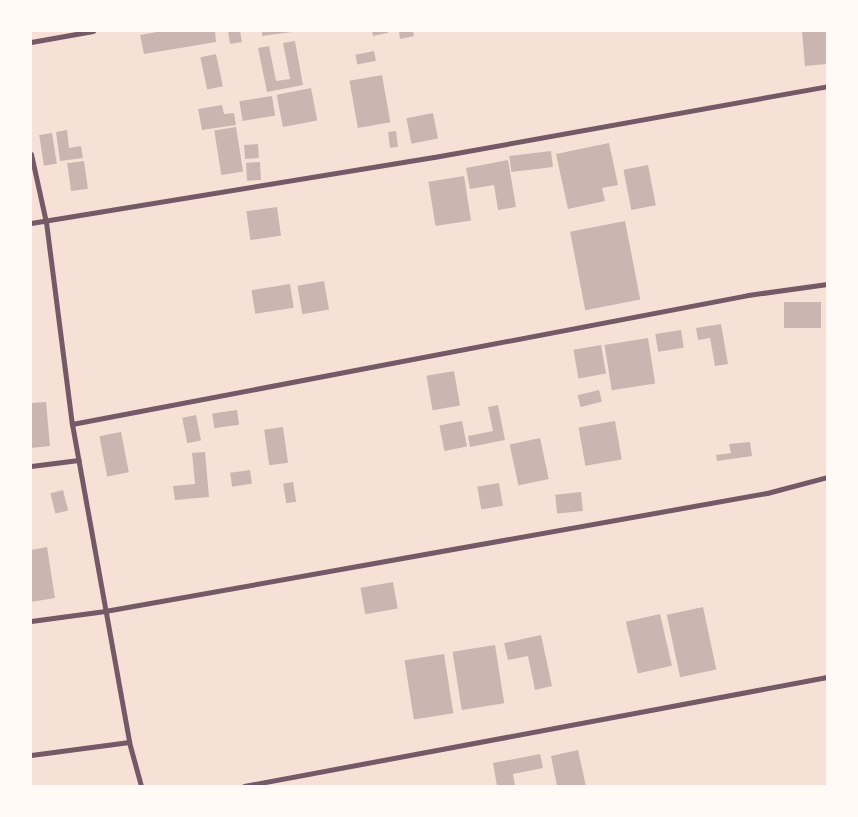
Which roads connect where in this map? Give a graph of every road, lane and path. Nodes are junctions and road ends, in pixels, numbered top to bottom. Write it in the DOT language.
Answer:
graph roads {
  1 [pos="93,31"];
  2 [pos="31,42"];
  3 [pos="827,86"];
  4 [pos="31,154"];
  5 [pos="46,222"];
  6 [pos="31,223"];
  7 [pos="827,284"];
  8 [pos="72,424"];
  9 [pos="78,460"];
  10 [pos="31,466"];
  11 [pos="827,477"];
  12 [pos="104,611"];
  13 [pos="31,621"];
  14 [pos="827,677"];
  15 [pos="129,742"];
  16 [pos="31,755"];
  17 [pos="141,786"];
  18 [pos="244,786"];
  1 -- 2 [label="street"];
  3 -- 5 [label="street"];
  4 -- 5 [label="street"];
  5 -- 6 [label="street"];
  5 -- 8 [label="street"];
  7 -- 8 [label="street"];
  8 -- 9 [label="street"];
  9 -- 10 [label="street"];
  9 -- 12 [label="street"];
  11 -- 12 [label="street"];
  12 -- 13 [label="street"];
  12 -- 15 [label="street"];
  14 -- 18 [label="street"];
  15 -- 16 [label="street"];
  15 -- 17 [label="street"];
}
